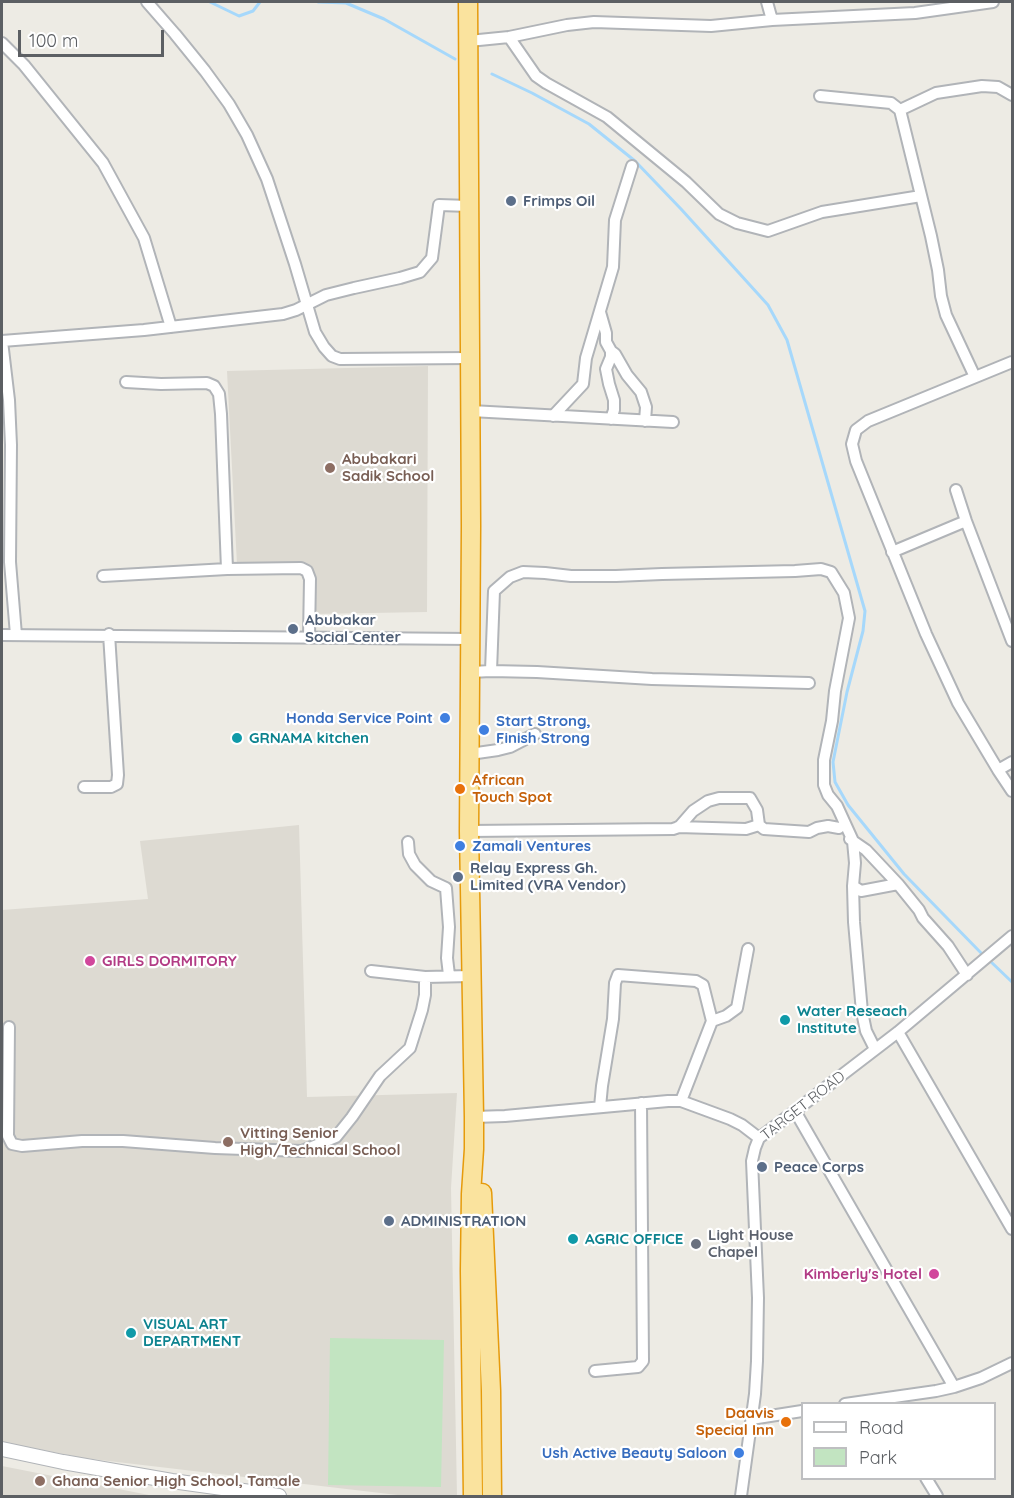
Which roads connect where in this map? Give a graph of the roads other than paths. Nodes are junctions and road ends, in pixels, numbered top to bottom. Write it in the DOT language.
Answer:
graph roads {
  1 [pos="147,2"];
  2 [pos="468,2"];
  3 [pos="767,2"];
  4 [pos="993,2"];
  5 [pos="772,20"];
  6 [pos="509,37"];
  7 [pos="2,43"];
  8 [pos="469,49"];
  9 [pos="820,96"];
  10 [pos="1012,96"];
  11 [pos="900,110"];
  12 [pos="632,166"];
  13 [pos="921,196"];
  14 [pos="469,206"];
  15 [pos="307,303"];
  16 [pos="600,312"];
  17 [pos="171,327"];
  18 [pos="2,341"];
  19 [pos="611,351"];
  20 [pos="470,358"];
  21 [pos="1012,362"];
  22 [pos="975,376"];
  23 [pos="126,382"];
  24 [pos="471,411"];
  25 [pos="553,416"];
  26 [pos="611,419"];
  27 [pos="645,421"];
  28 [pos="673,422"];
  29 [pos="956,490"];
  30 [pos="966,521"];
  31 [pos="892,552"];
  32 [pos="227,569"];
  33 [pos="103,576"];
  34 [pos="2,634"];
  35 [pos="109,634"];
  36 [pos="16,635"];
  37 [pos="309,637"];
  38 [pos="471,639"];
  39 [pos="1012,641"];
  40 [pos="492,671"];
  41 [pos="471,672"];
  42 [pos="809,683"];
  43 [pos="535,734"];
  44 [pos="470,754"];
  45 [pos="1012,762"];
  46 [pos="998,770"];
  47 [pos="84,787"];
  48 [pos="1012,791"];
  49 [pos="837,806"];
  50 [pos="759,825"];
  51 [pos="678,827"];
  52 [pos="839,828"];
  53 [pos="469,831"];
  54 [pos="853,841"];
  55 [pos="408,842"];
  56 [pos="898,884"];
  57 [pos="853,886"];
  58 [pos="1012,936"];
  59 [pos="748,949"];
  60 [pos="370,971"];
  61 [pos="970,973"];
  62 [pos="449,975"];
  63 [pos="471,976"];
  64 [pos="425,977"];
  65 [pos="712,1021"];
  66 [pos="9,1027"];
  67 [pos="898,1032"];
  68 [pos="876,1049"];
  69 [pos="681,1101"];
  70 [pos="641,1103"];
  71 [pos="600,1107"];
  72 [pos="795,1112"];
  73 [pos="474,1117"];
  74 [pos="759,1138"];
  75 [pos="474,1149"];
  76 [pos="1012,1229"];
  77 [pos="1012,1363"];
  78 [pos="595,1371"];
  79 [pos="954,1387"];
  80 [pos="859,1402"];
  81 [pos="801,1411"];
  82 [pos="752,1419"];
  83 [pos="2,1449"];
  84 [pos="927,1480"];
  85 [pos="279,1497"];
  86 [pos="473,1497"];
  87 [pos="492,1497"];
  88 [pos="741,1497"];
  89 [pos="937,1497"];
  1 -- 15 [label="street"];
  2 -- 8 [label="highway"];
  3 -- 5 [label="street"];
  4 -- 5 [label="street"];
  5 -- 6 [label="street"];
  6 -- 8 [label="street"];
  6 -- 13 [label="street"];
  7 -- 17 [label="street"];
  8 -- 14 [label="highway"];
  9 -- 11 [label="street"];
  10 -- 11 [label="street"];
  11 -- 13 [label="street"];
  12 -- 16 [label="street"];
  13 -- 22 [label="street"];
  14 -- 15 [label="street"];
  14 -- 20 [label="highway"];
  15 -- 17 [label="street"];
  15 -- 20 [label="street"];
  16 -- 19 [label="street"];
  16 -- 25 [label="street"];
  17 -- 18 [label="street"];
  18 -- 36 [label="street"];
  19 -- 26 [label="street"];
  19 -- 27 [label="street"];
  20 -- 24 [label="highway"];
  21 -- 22 [label="street"];
  22 -- 31 [label="street"];
  23 -- 32 [label="street"];
  24 -- 25 [label="street"];
  24 -- 38 [label="highway"];
  25 -- 26 [label="street"];
  26 -- 27 [label="street"];
  27 -- 28 [label="street"];
  29 -- 30 [label="street"];
  30 -- 31 [label="street"];
  30 -- 39 [label="street"];
  31 -- 46 [label="street"];
  32 -- 33 [label="street"];
  32 -- 37 [label="street"];
  34 -- 36 [label="street"];
  35 -- 36 [label="street"];
  35 -- 37 [label="street"];
  35 -- 47 [label="street"];
  37 -- 38 [label="street"];
  38 -- 41 [label="highway"];
  40 -- 41 [label="street"];
  40 -- 42 [label="street"];
  40 -- 49 [label="street"];
  41 -- 44 [label="highway"];
  43 -- 44 [label="street"];
  44 -- 53 [label="highway"];
  45 -- 46 [label="street"];
  46 -- 48 [label="street"];
  49 -- 52 [label="street"];
  49 -- 54 [label="street"];
  50 -- 51 [label="street"];
  50 -- 51 [label="street"];
  50 -- 52 [label="street"];
  51 -- 53 [label="street"];
  52 -- 54 [label="street"];
  53 -- 63 [label="highway"];
  54 -- 56 [label="street"];
  54 -- 57 [label="street"];
  55 -- 62 [label="street"];
  56 -- 57 [label="street"];
  56 -- 61 [label="street"];
  57 -- 68 [label="street"];
  58 -- 61 [label="street, TARGET ROAD"];
  59 -- 65 [label="street"];
  60 -- 64 [label="street"];
  61 -- 67 [label="street, TARGET ROAD"];
  62 -- 63 [label="street"];
  62 -- 64 [label="street"];
  63 -- 73 [label="highway"];
  64 -- 66 [label="street"];
  65 -- 69 [label="street"];
  65 -- 71 [label="street"];
  67 -- 68 [label="street, TARGET ROAD"];
  67 -- 76 [label="street"];
  68 -- 72 [label="street, TARGET ROAD"];
  69 -- 70 [label="street"];
  69 -- 74 [label="street"];
  70 -- 71 [label="street"];
  70 -- 78 [label="street"];
  71 -- 73 [label="street"];
  72 -- 74 [label="street, TARGET ROAD"];
  72 -- 79 [label="street"];
  73 -- 75 [label="highway"];
  74 -- 82 [label="street, TARGET ROAD"];
  75 -- 86 [label="highway"];
  75 -- 87 [label="highway"];
  77 -- 79 [label="street"];
  79 -- 80 [label="street"];
  81 -- 82 [label="street"];
  82 -- 88 [label="street, TARGET ROAD"];
  83 -- 85 [label="street"];
  84 -- 89 [label="street"];
}
